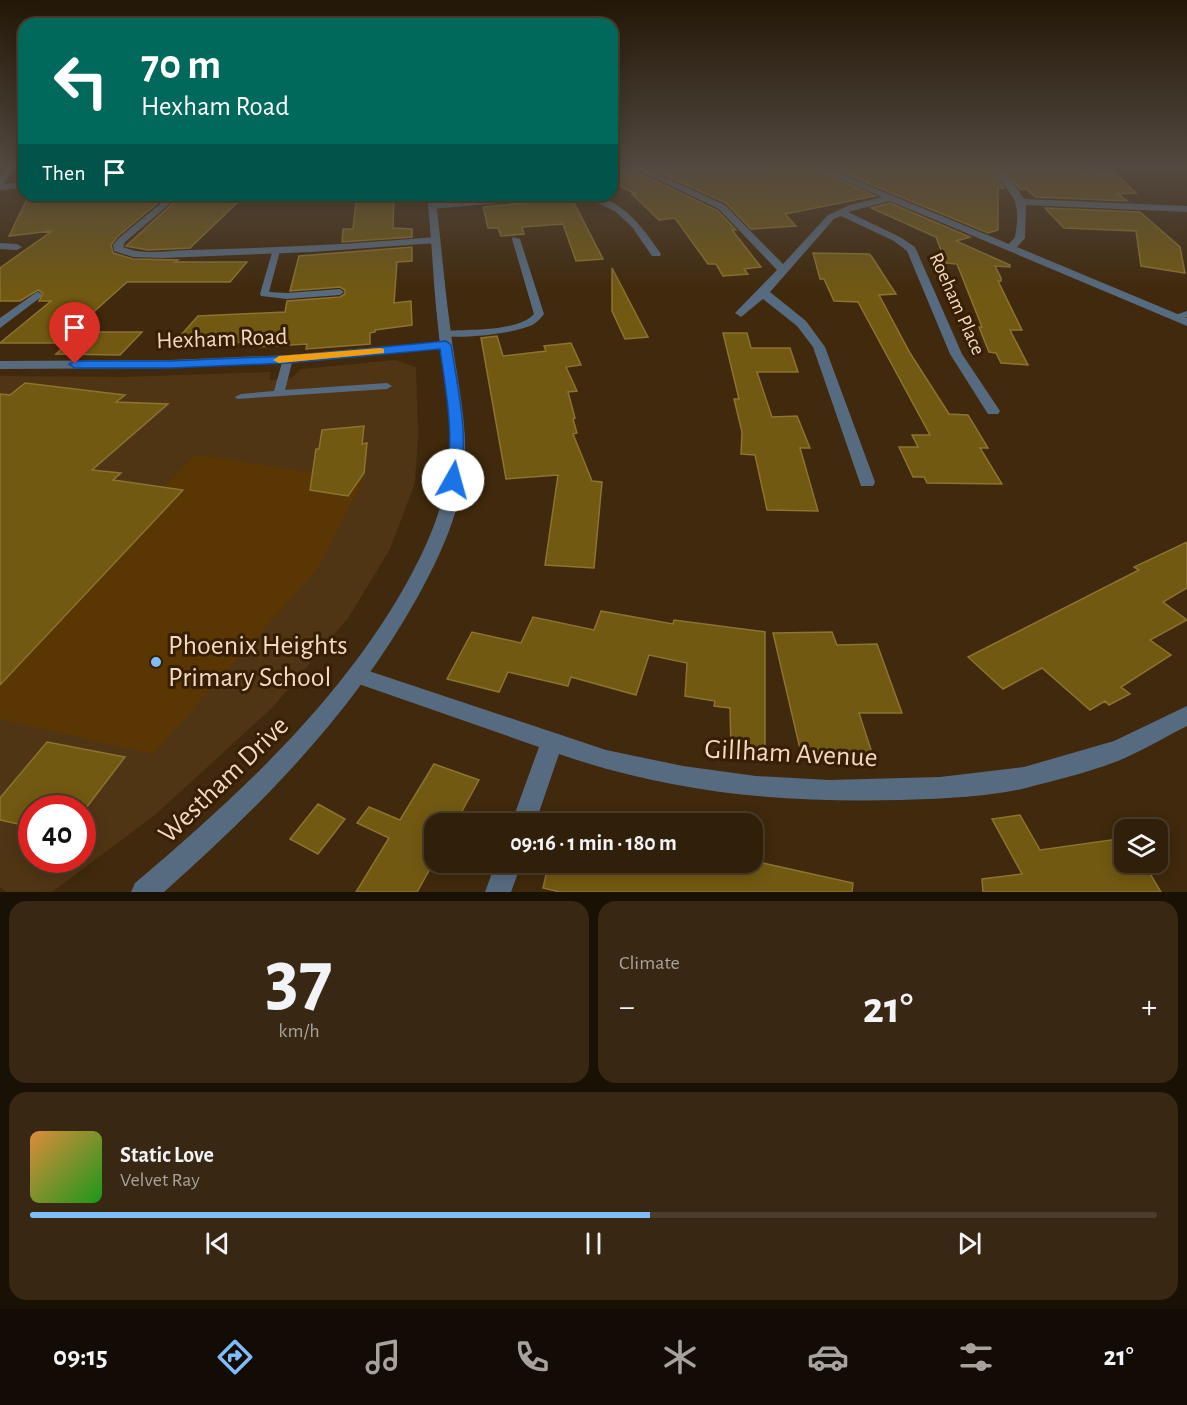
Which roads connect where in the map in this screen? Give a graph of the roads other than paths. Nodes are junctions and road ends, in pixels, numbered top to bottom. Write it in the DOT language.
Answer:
graph roads {
  1 [pos="158,210"];
  2 [pos="433,210"];
  3 [pos="619,210"];
  4 [pos="725,210"];
  5 [pos="848,210"];
  6 [pos="918,210"];
  7 [pos="1022,210"];
  8 [pos="840,212"];
  9 [pos="516,239"];
  10 [pos="436,240"];
  11 [pos="0,246"];
  12 [pos="17,248"];
  13 [pos="1010,248"];
  14 [pos="276,251"];
  15 [pos="656,254"];
  16 [pos="783,270"];
  17 [pos="340,292"];
  18 [pos="764,293"];
  19 [pos="37,295"];
  20 [pos="741,313"];
  21 [pos="1187,314"];
  22 [pos="1174,317"];
  23 [pos="1187,322"];
  24 [pos="0,324"];
  25 [pos="445,339"];
  26 [pos="288,359"];
  27 [pos="0,365"];
  28 [pos="387,386"];
  29 [pos="279,394"];
  30 [pos="241,397"];
  31 [pos="993,411"];
  32 [pos="867,482"];
  33 [pos="360,676"];
  34 [pos="1187,715"];
  35 [pos="552,742"];
  36 [pos="527,813"];
  37 [pos="504,873"];
  38 [pos="144,892"];
  39 [pos="498,892"];
  1 -- 14 [label="street"];
  2 -- 10 [label="street, Westham Drive"];
  3 -- 15 [label="street"];
  4 -- 16 [label="street"];
  5 -- 8 [label="street"];
  6 -- 13 [label="street"];
  7 -- 13 [label="street"];
  8 -- 16 [label="street"];
  8 -- 31 [label="street, Roeham Place"];
  9 -- 25 [label="lane"];
  10 -- 14 [label="street"];
  10 -- 25 [label="street, Westham Drive"];
  11 -- 12 [label="street"];
  13 -- 22 [label="street"];
  14 -- 17 [label="lane"];
  16 -- 18 [label="street"];
  18 -- 20 [label="street"];
  18 -- 32 [label="street"];
  19 -- 24 [label="street"];
  21 -- 22 [label="lane"];
  22 -- 23 [label="street"];
  25 -- 26 [label="street, Hexham Road"];
  25 -- 33 [label="street, Westham Drive"];
  26 -- 27 [label="street, Hexham Road"];
  26 -- 29 [label="lane"];
  28 -- 29 [label="lane"];
  29 -- 30 [label="lane"];
  33 -- 35 [label="street, Gillham Avenue"];
  33 -- 38 [label="street, Westham Drive"];
  34 -- 35 [label="street, Gillham Avenue"];
  35 -- 36 [label="street"];
  37 -- 39 [label="street"];
}
